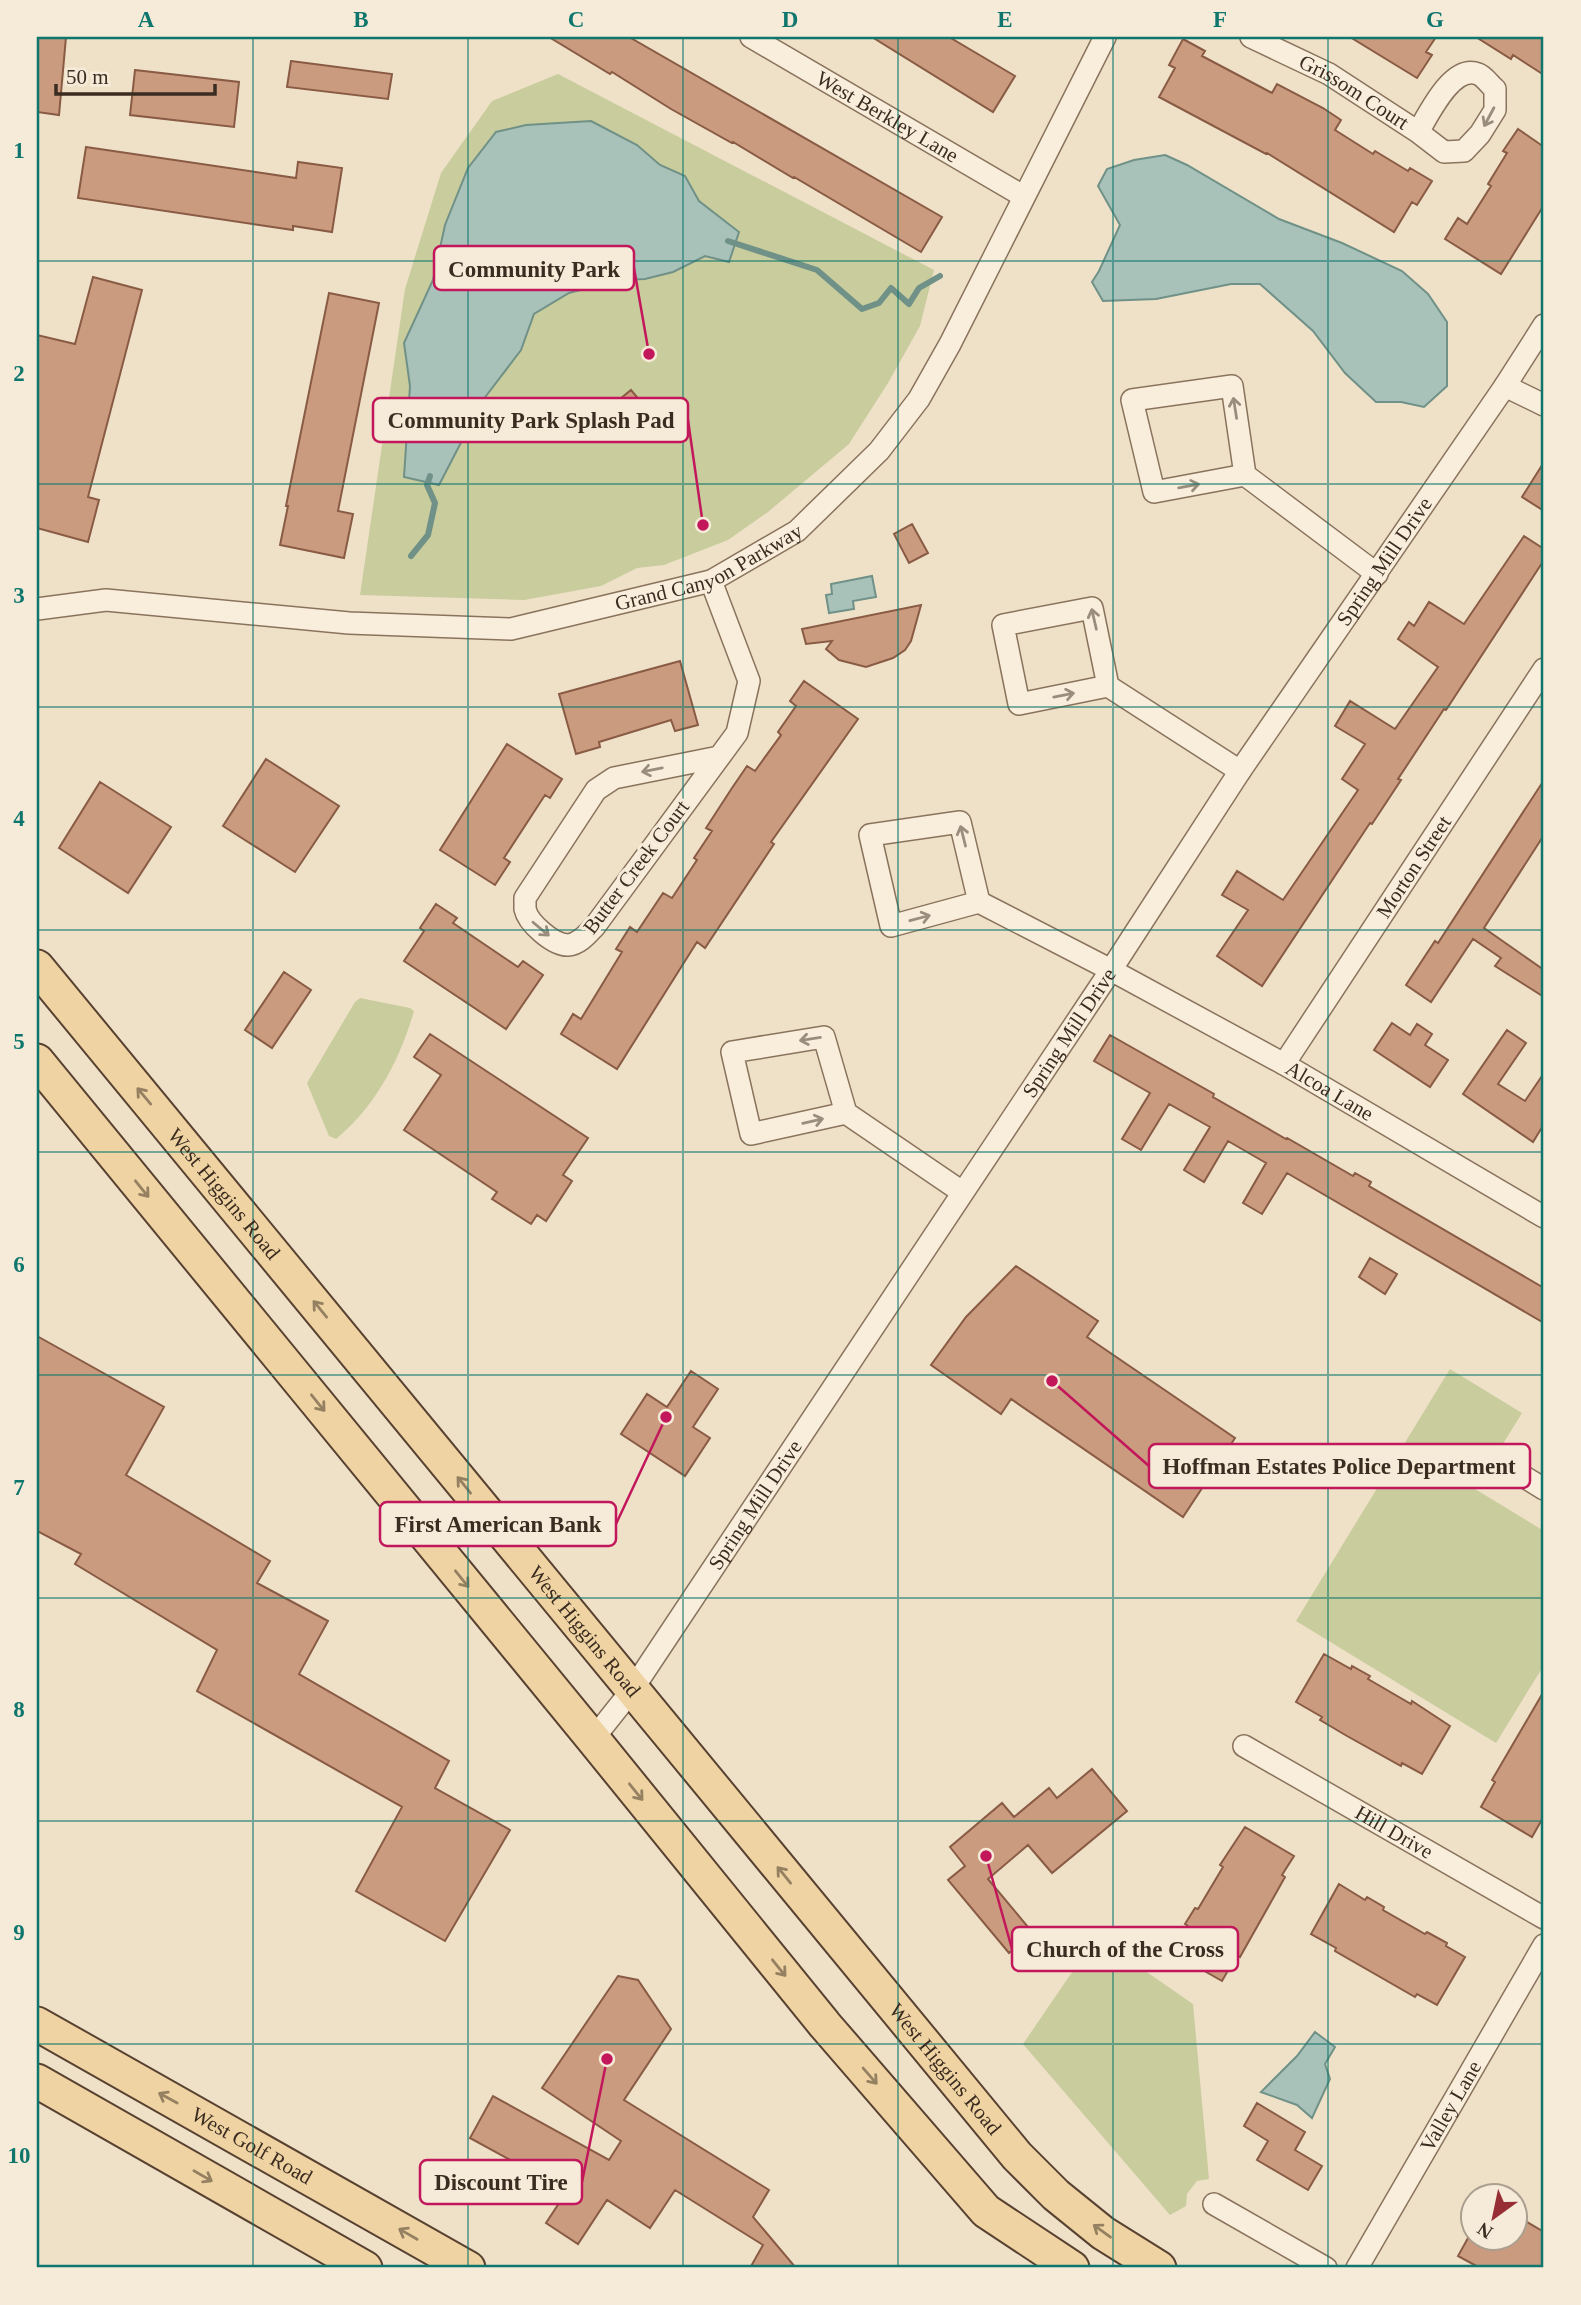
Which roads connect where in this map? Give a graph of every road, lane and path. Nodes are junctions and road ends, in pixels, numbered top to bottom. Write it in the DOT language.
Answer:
graph roads {
  1 [pos="751,37"];
  2 [pos="1105,37"];
  3 [pos="1251,37"];
  4 [pos="1418,132"];
  5 [pos="1023,196"];
  6 [pos="1544,325"];
  7 [pos="1506,386"];
  8 [pos="1544,405"];
  9 [pos="1245,475"];
  10 [pos="1377,574"];
  11 [pos="711,581"];
  12 [pos="37,609"];
  13 [pos="1544,669"];
  14 [pos="1108,686"];
  15 [pos="719,757"];
  16 [pos="1240,771"];
  17 [pos="979,902"];
  18 [pos="37,967"];
  19 [pos="1111,970"];
  20 [pos="37,1061"];
  21 [pos="1284,1064"];
  22 [pos="846,1113"];
  23 [pos="962,1192"];
  24 [pos="1544,1217"];
  25 [pos="1503,1464"];
  26 [pos="1544,1489"];
  27 [pos="632,1690"];
  28 [pos="593,1739"];
  29 [pos="1244,1746"];
  30 [pos="1544,1918"];
  31 [pos="1544,1945"];
  32 [pos="37,2024"];
  33 [pos="37,2081"];
  34 [pos="1214,2204"];
  35 [pos="365,2268"];
  36 [pos="468,2268"];
  37 [pos="1072,2268"];
  38 [pos="1159,2268"];
  39 [pos="1326,2268"];
  40 [pos="1357,2268"];
  1 -- 5 [label="street, West Berkley Lane"];
  2 -- 5 [label="street, Grand Canyon Parkway"];
  3 -- 4 [label="street, Grissom Court"];
  5 -- 11 [label="street, Grand Canyon Parkway"];
  6 -- 7 [label="street, Spring Mill Drive"];
  7 -- 8 [label="street"];
  7 -- 10 [label="street, Spring Mill Drive"];
  9 -- 9 [label="street, one-way"];
  9 -- 10 [label="street"];
  10 -- 16 [label="street, Spring Mill Drive"];
  11 -- 12 [label="street, Grand Canyon Parkway"];
  11 -- 15 [label="street, Butter Creek Court"];
  13 -- 21 [label="street, Morton Street"];
  14 -- 14 [label="street, one-way"];
  14 -- 16 [label="street"];
  15 -- 15 [label="street, Butter Creek Court, one-way"];
  16 -- 19 [label="street, Spring Mill Drive"];
  17 -- 17 [label="street, one-way"];
  17 -- 19 [label="street, Alcoa Lane"];
  27 -- 18 [label="main road, West Higgins Road, one-way"];
  19 -- 21 [label="street, Alcoa Lane"];
  19 -- 23 [label="street, Spring Mill Drive"];
  20 -- 28 [label="main road, one-way"];
  21 -- 24 [label="street, Alcoa Lane"];
  22 -- 22 [label="street, one-way"];
  22 -- 23 [label="street"];
  23 -- 27 [label="street, Spring Mill Drive"];
  25 -- 26 [label="street"];
  27 -- 28 [label="street, Spring Mill Drive"];
  38 -- 27 [label="main road, West Higgins Road, one-way"];
  28 -- 37 [label="main road, one-way"];
  29 -- 30 [label="street, Hill Drive"];
  31 -- 40 [label="street, Valley Lane"];
  36 -- 32 [label="main road, West Golf Road, one-way"];
  33 -- 35 [label="main road, one-way"];
  34 -- 39 [label="street"];
}
